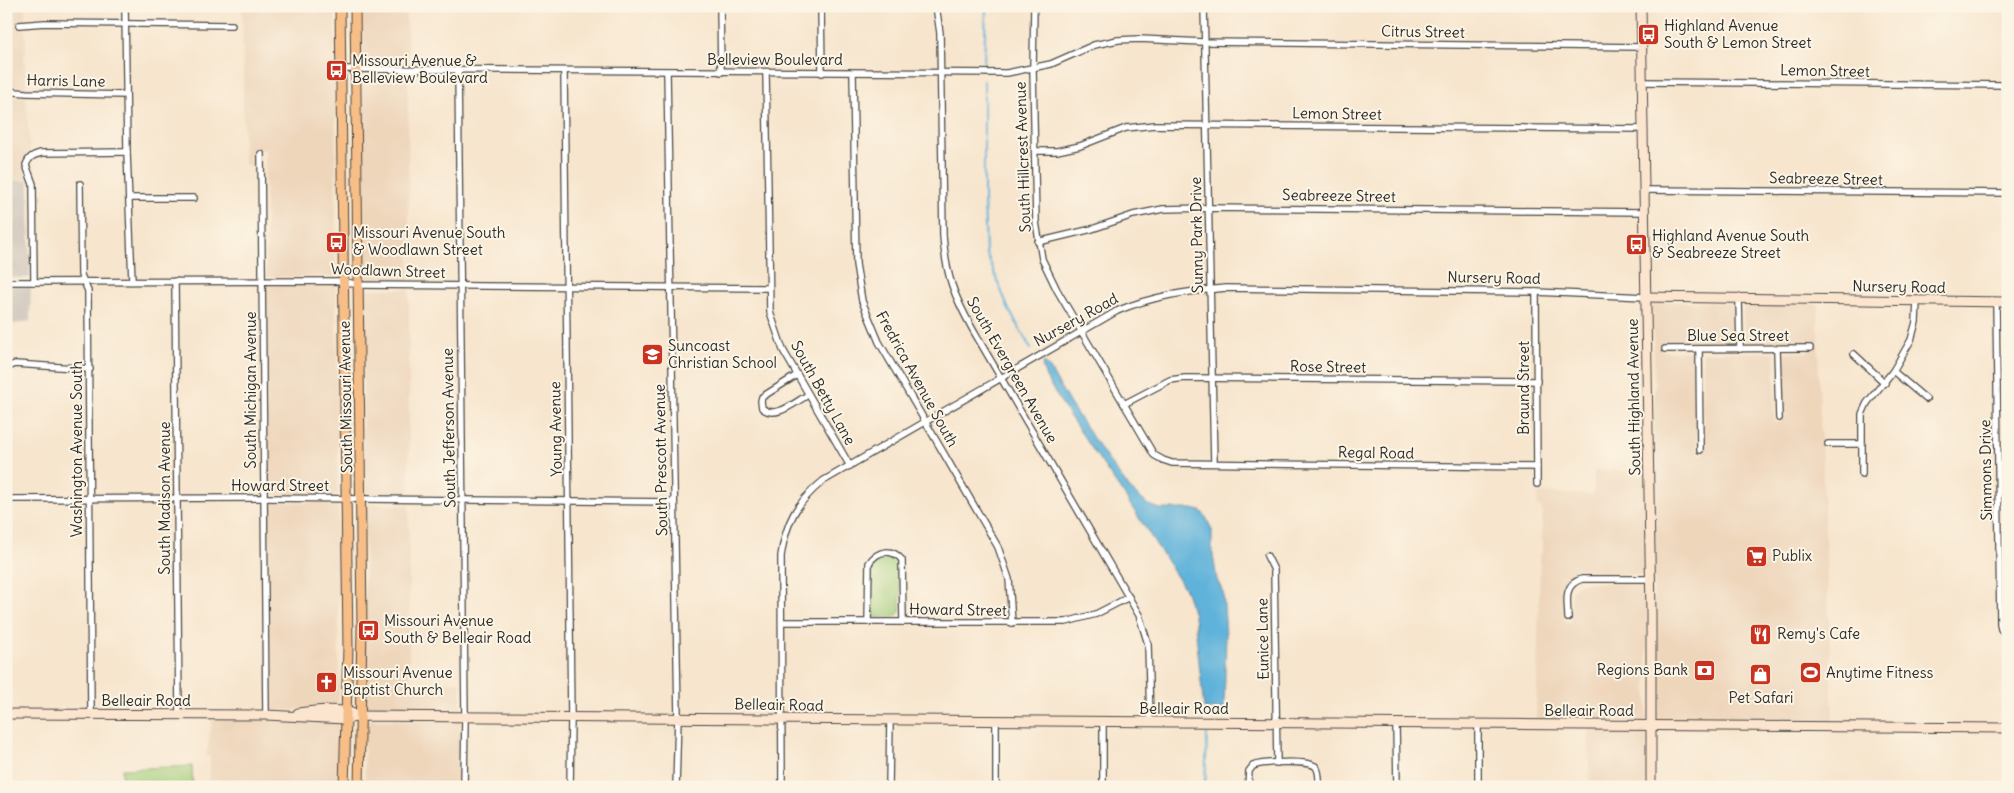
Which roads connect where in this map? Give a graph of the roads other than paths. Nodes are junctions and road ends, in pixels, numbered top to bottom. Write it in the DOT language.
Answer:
graph roads {
  1 [pos="125,6"];
  2 [pos="340,6"];
  3 [pos="355,6"];
  4 [pos="720,6"];
  5 [pos="821,6"];
  6 [pos="936,6"];
  7 [pos="1034,6"];
  8 [pos="1204,6"];
  9 [pos="1641,6"];
  10 [pos="125,24"];
  11 [pos="232,24"];
  12 [pos="19,25"];
  13 [pos="1203,42"];
  14 [pos="1642,47"];
  15 [pos="1033,68"];
  16 [pos="341,69"];
  17 [pos="356,69"];
  18 [pos="458,70"];
  19 [pos="564,71"];
  20 [pos="667,72"];
  21 [pos="721,72"];
  22 [pos="766,72"];
  23 [pos="822,73"];
  24 [pos="853,73"];
  25 [pos="941,74"];
  26 [pos="1642,82"];
  27 [pos="2008,85"];
  28 [pos="6,90"];
  29 [pos="126,95"];
  30 [pos="1207,125"];
  31 [pos="1643,129"];
  32 [pos="1035,151"];
  33 [pos="127,152"];
  34 [pos="261,154"];
  35 [pos="80,184"];
  36 [pos="1644,190"];
  37 [pos="2008,193"];
  38 [pos="129,198"];
  39 [pos="194,198"];
  40 [pos="1209,208"];
  41 [pos="1644,212"];
  42 [pos="1038,242"];
  43 [pos="132,281"];
  44 [pos="175,281"];
  45 [pos="263,281"];
  46 [pos="343,281"];
  47 [pos="6,282"];
  48 [pos="34,282"];
  49 [pos="84,282"];
  50 [pos="358,285"];
  51 [pos="460,286"];
  52 [pos="566,286"];
  53 [pos="671,288"];
  54 [pos="768,288"];
  55 [pos="1210,290"];
  56 [pos="1536,292"];
  57 [pos="1645,296"];
  58 [pos="1739,299"];
  59 [pos="1917,300"];
  60 [pos="1996,302"];
  61 [pos="2008,302"];
  62 [pos="1082,331"];
  63 [pos="1810,348"];
  64 [pos="1665,349"];
  65 [pos="1700,349"];
  66 [pos="1740,349"];
  67 [pos="1777,349"];
  68 [pos="1854,354"];
  69 [pos="6,368"];
  70 [pos="90,368"];
  71 [pos="1893,371"];
  72 [pos="797,375"];
  73 [pos="1002,378"];
  74 [pos="1214,378"];
  75 [pos="1537,381"];
  76 [pos="1885,383"];
  77 [pos="808,395"];
  78 [pos="1926,399"];
  79 [pos="1124,404"];
  80 [pos="1778,418"];
  81 [pos="926,422"];
  82 [pos="1828,444"];
  83 [pos="1862,444"];
  84 [pos="1700,450"];
  85 [pos="1214,464"];
  86 [pos="850,466"];
  87 [pos="1537,467"];
  88 [pos="1862,474"];
  89 [pos="1537,484"];
  90 [pos="90,498"];
  91 [pos="177,498"];
  92 [pos="264,498"];
  93 [pos="346,498"];
  94 [pos="6,499"];
  95 [pos="361,500"];
  96 [pos="462,501"];
  97 [pos="569,502"];
  98 [pos="674,502"];
  99 [pos="1267,556"];
  100 [pos="1650,579"];
  101 [pos="1129,596"];
  102 [pos="1568,618"];
  103 [pos="782,622"];
  104 [pos="868,622"];
  105 [pos="903,622"];
  106 [pos="1012,623"];
  107 [pos="2008,636"];
  108 [pos="6,714"];
  109 [pos="91,714"];
  110 [pos="179,715"];
  111 [pos="266,715"];
  112 [pos="346,715"];
  113 [pos="360,716"];
  114 [pos="465,716"];
  115 [pos="571,718"];
  116 [pos="678,718"];
  117 [pos="782,719"];
  118 [pos="890,720"];
  119 [pos="996,721"];
  120 [pos="1103,722"];
  121 [pos="1150,722"];
  122 [pos="1276,723"];
  123 [pos="1396,724"];
  124 [pos="1478,724"];
  125 [pos="1651,725"];
  126 [pos="2008,728"];
  127 [pos="1277,763"];
  128 [pos="344,787"];
  129 [pos="359,787"];
  130 [pos="464,787"];
  131 [pos="570,787"];
  132 [pos="676,787"];
  133 [pos="782,787"];
  134 [pos="889,787"];
  135 [pos="996,787"];
  136 [pos="1102,787"];
  137 [pos="1248,787"];
  138 [pos="1319,787"];
  139 [pos="1397,787"];
  140 [pos="1478,787"];
  141 [pos="1651,787"];
  1 -- 10 [label="street"];
  2 -- 16 [label="main road, South Missouri Avenue"];
  3 -- 17 [label="main road, South Missouri Avenue"];
  4 -- 21 [label="street"];
  5 -- 23 [label="street"];
  6 -- 25 [label="street, South Evergreen Avenue"];
  7 -- 15 [label="street, South Hillcrest Avenue"];
  8 -- 13 [label="street, Sunny Park Drive"];
  9 -- 14 [label="main road, South Highland Avenue"];
  10 -- 11 [label="street"];
  10 -- 12 [label="street"];
  10 -- 29 [label="street"];
  13 -- 14 [label="street, Citrus Street"];
  13 -- 15 [label="street, Belleview Boulevard"];
  13 -- 30 [label="street, Sunny Park Drive"];
  14 -- 26 [label="main road, South Highland Avenue"];
  15 -- 25 [label="street, Belleview Boulevard"];
  15 -- 32 [label="street, South Hillcrest Avenue"];
  16 -- 17 [label="street, Belleview Boulevard"];
  16 -- 46 [label="main road, South Missouri Avenue"];
  17 -- 18 [label="street, Belleview Boulevard"];
  17 -- 50 [label="main road, South Missouri Avenue"];
  18 -- 19 [label="street, Belleview Boulevard"];
  18 -- 51 [label="street, South Jefferson Avenue"];
  19 -- 20 [label="street, Belleview Boulevard"];
  19 -- 52 [label="street, Young Avenue"];
  20 -- 21 [label="street, Belleview Boulevard"];
  20 -- 53 [label="street, South Prescott Avenue"];
  21 -- 22 [label="street, Belleview Boulevard"];
  22 -- 23 [label="street, Belleview Boulevard"];
  22 -- 54 [label="street, South Betty Lane"];
  23 -- 24 [label="street, Belleview Boulevard"];
  24 -- 25 [label="street, Belleview Boulevard"];
  24 -- 81 [label="street, Fredrica Avenue South"];
  25 -- 73 [label="street, South Evergreen Avenue"];
  26 -- 27 [label="street, Lemon Street"];
  26 -- 31 [label="main road, South Highland Avenue"];
  28 -- 29 [label="street, Harris Lane"];
  29 -- 33 [label="street"];
  30 -- 31 [label="street, Lemon Street"];
  30 -- 32 [label="street, Lemon Street"];
  30 -- 40 [label="street, Sunny Park Drive"];
  31 -- 36 [label="main road, South Highland Avenue"];
  32 -- 42 [label="street, South Hillcrest Avenue"];
  33 -- 38 [label="street"];
  33 -- 48 [label="street"];
  34 -- 45 [label="street, South Michigan Avenue"];
  35 -- 49 [label="street, Washington Avenue South"];
  36 -- 37 [label="street, Seabreeze Street"];
  36 -- 41 [label="main road, South Highland Avenue"];
  38 -- 39 [label="street"];
  38 -- 43 [label="street"];
  40 -- 41 [label="street, Seabreeze Street"];
  40 -- 42 [label="street, Seabreeze Street"];
  40 -- 55 [label="street, Sunny Park Drive"];
  41 -- 57 [label="main road, South Highland Avenue"];
  42 -- 62 [label="street, South Hillcrest Avenue"];
  43 -- 44 [label="street, Woodlawn Street"];
  43 -- 49 [label="street, Woodlawn Street"];
  44 -- 45 [label="street, Woodlawn Street"];
  44 -- 91 [label="street, South Madison Avenue"];
  45 -- 46 [label="street, Woodlawn Street"];
  45 -- 92 [label="street, South Michigan Avenue"];
  46 -- 50 [label="street, Woodlawn Street"];
  46 -- 93 [label="main road, South Missouri Avenue"];
  47 -- 48 [label="street, Woodlawn Street"];
  48 -- 49 [label="street, Woodlawn Street"];
  49 -- 70 [label="street, Washington Avenue South"];
  50 -- 51 [label="street, Woodlawn Street"];
  50 -- 95 [label="main road, South Missouri Avenue"];
  51 -- 52 [label="street, Woodlawn Street"];
  51 -- 96 [label="street, South Jefferson Avenue"];
  52 -- 53 [label="street, Woodlawn Street"];
  52 -- 97 [label="street, Young Avenue"];
  53 -- 54 [label="street, Woodlawn Street"];
  53 -- 98 [label="street, South Prescott Avenue"];
  54 -- 72 [label="street, South Betty Lane"];
  55 -- 56 [label="street, Nursery Road"];
  55 -- 62 [label="street, Nursery Road"];
  55 -- 74 [label="street, Sunny Park Drive"];
  56 -- 57 [label="street, Nursery Road"];
  56 -- 75 [label="street, Braund Street"];
  57 -- 58 [label="main road, Nursery Road"];
  57 -- 100 [label="main road, South Highland Avenue"];
  58 -- 59 [label="main road, Nursery Road"];
  58 -- 66 [label="street"];
  59 -- 60 [label="main road, Nursery Road"];
  59 -- 71 [label="street"];
  60 -- 61 [label="main road, Nursery Road"];
  60 -- 107 [label="street, Simmons Drive"];
  62 -- 73 [label="street, Nursery Road"];
  62 -- 79 [label="street, South Hillcrest Avenue"];
  63 -- 67 [label="street, Blue Sea Street"];
  64 -- 65 [label="street, Blue Sea Street"];
  65 -- 66 [label="street, Blue Sea Street"];
  65 -- 84 [label="street"];
  66 -- 67 [label="street, Blue Sea Street"];
  67 -- 80 [label="street"];
  68 -- 76 [label="street"];
  69 -- 70 [label="street"];
  70 -- 90 [label="street, Washington Avenue South"];
  71 -- 76 [label="street"];
  71 -- 78 [label="street"];
  72 -- 77 [label="street, South Betty Lane"];
  72 -- 77 [label="street"];
  73 -- 81 [label="street, Nursery Road"];
  73 -- 101 [label="street, South Evergreen Avenue"];
  74 -- 75 [label="street, Rose Street"];
  74 -- 79 [label="street, Rose Street"];
  74 -- 85 [label="street, Sunny Park Drive"];
  75 -- 87 [label="street, Braund Street"];
  76 -- 83 [label="street"];
  77 -- 86 [label="street, South Betty Lane"];
  79 -- 85 [label="street, South Hillcrest Avenue"];
  81 -- 86 [label="street, Nursery Road"];
  81 -- 106 [label="street, Fredrica Avenue South"];
  82 -- 83 [label="street"];
  83 -- 88 [label="street"];
  85 -- 87 [label="street, Regal Road"];
  86 -- 103 [label="street, South Betty Lane"];
  87 -- 89 [label="street, Braund Street"];
  90 -- 91 [label="street, Howard Street"];
  90 -- 94 [label="street, Howard Street"];
  90 -- 109 [label="street, Washington Avenue South"];
  91 -- 92 [label="street, Howard Street"];
  91 -- 110 [label="street, South Madison Avenue"];
  92 -- 93 [label="street, Howard Street"];
  92 -- 111 [label="street, South Michigan Avenue"];
  93 -- 95 [label="street, Howard Street"];
  93 -- 112 [label="main road, South Missouri Avenue"];
  95 -- 96 [label="street, Howard Street"];
  95 -- 113 [label="main road, South Missouri Avenue"];
  96 -- 97 [label="street, Howard Street"];
  96 -- 114 [label="street, South Jefferson Avenue"];
  97 -- 98 [label="street, Howard Street"];
  97 -- 115 [label="street, Young Avenue"];
  98 -- 116 [label="street, South Prescott Avenue"];
  99 -- 122 [label="street, Eunice Lane"];
  100 -- 102 [label="street"];
  100 -- 125 [label="main road, South Highland Avenue"];
  101 -- 106 [label="street, Howard Street"];
  101 -- 121 [label="street, South Evergreen Avenue"];
  103 -- 104 [label="street, Howard Street"];
  103 -- 117 [label="street, South Betty Lane"];
  104 -- 105 [label="street, Howard Street"];
  104 -- 105 [label="street"];
  105 -- 106 [label="street, Howard Street"];
  108 -- 109 [label="main road, Belleair Road"];
  109 -- 110 [label="main road, Belleair Road"];
  110 -- 111 [label="main road, Belleair Road"];
  111 -- 112 [label="main road, Belleair Road"];
  112 -- 113 [label="main road, Belleair Road"];
  112 -- 128 [label="main road, South Missouri Avenue"];
  113 -- 114 [label="main road, Belleair Road"];
  113 -- 129 [label="main road, South Missouri Avenue"];
  114 -- 115 [label="main road, Belleair Road"];
  114 -- 130 [label="street, South Jefferson Avenue"];
  115 -- 116 [label="main road, Belleair Road"];
  115 -- 131 [label="street, Young Avenue"];
  116 -- 117 [label="main road, Belleair Road"];
  116 -- 132 [label="street, South Prescott Avenue"];
  117 -- 118 [label="main road, Belleair Road"];
  117 -- 133 [label="street, South Betty Lane"];
  118 -- 119 [label="main road, Belleair Road"];
  118 -- 134 [label="street"];
  119 -- 120 [label="main road, Belleair Road"];
  119 -- 135 [label="street"];
  120 -- 121 [label="main road, Belleair Road"];
  120 -- 136 [label="street"];
  121 -- 122 [label="main road, Belleair Road"];
  122 -- 123 [label="main road, Belleair Road"];
  122 -- 127 [label="street, Eunice Lane"];
  123 -- 124 [label="main road, Belleair Road"];
  123 -- 139 [label="street"];
  124 -- 125 [label="main road, Belleair Road"];
  124 -- 140 [label="street"];
  125 -- 126 [label="main road, Belleair Road"];
  125 -- 141 [label="main road, South Highland Avenue"];
  127 -- 137 [label="street"];
  127 -- 138 [label="street"];
}
